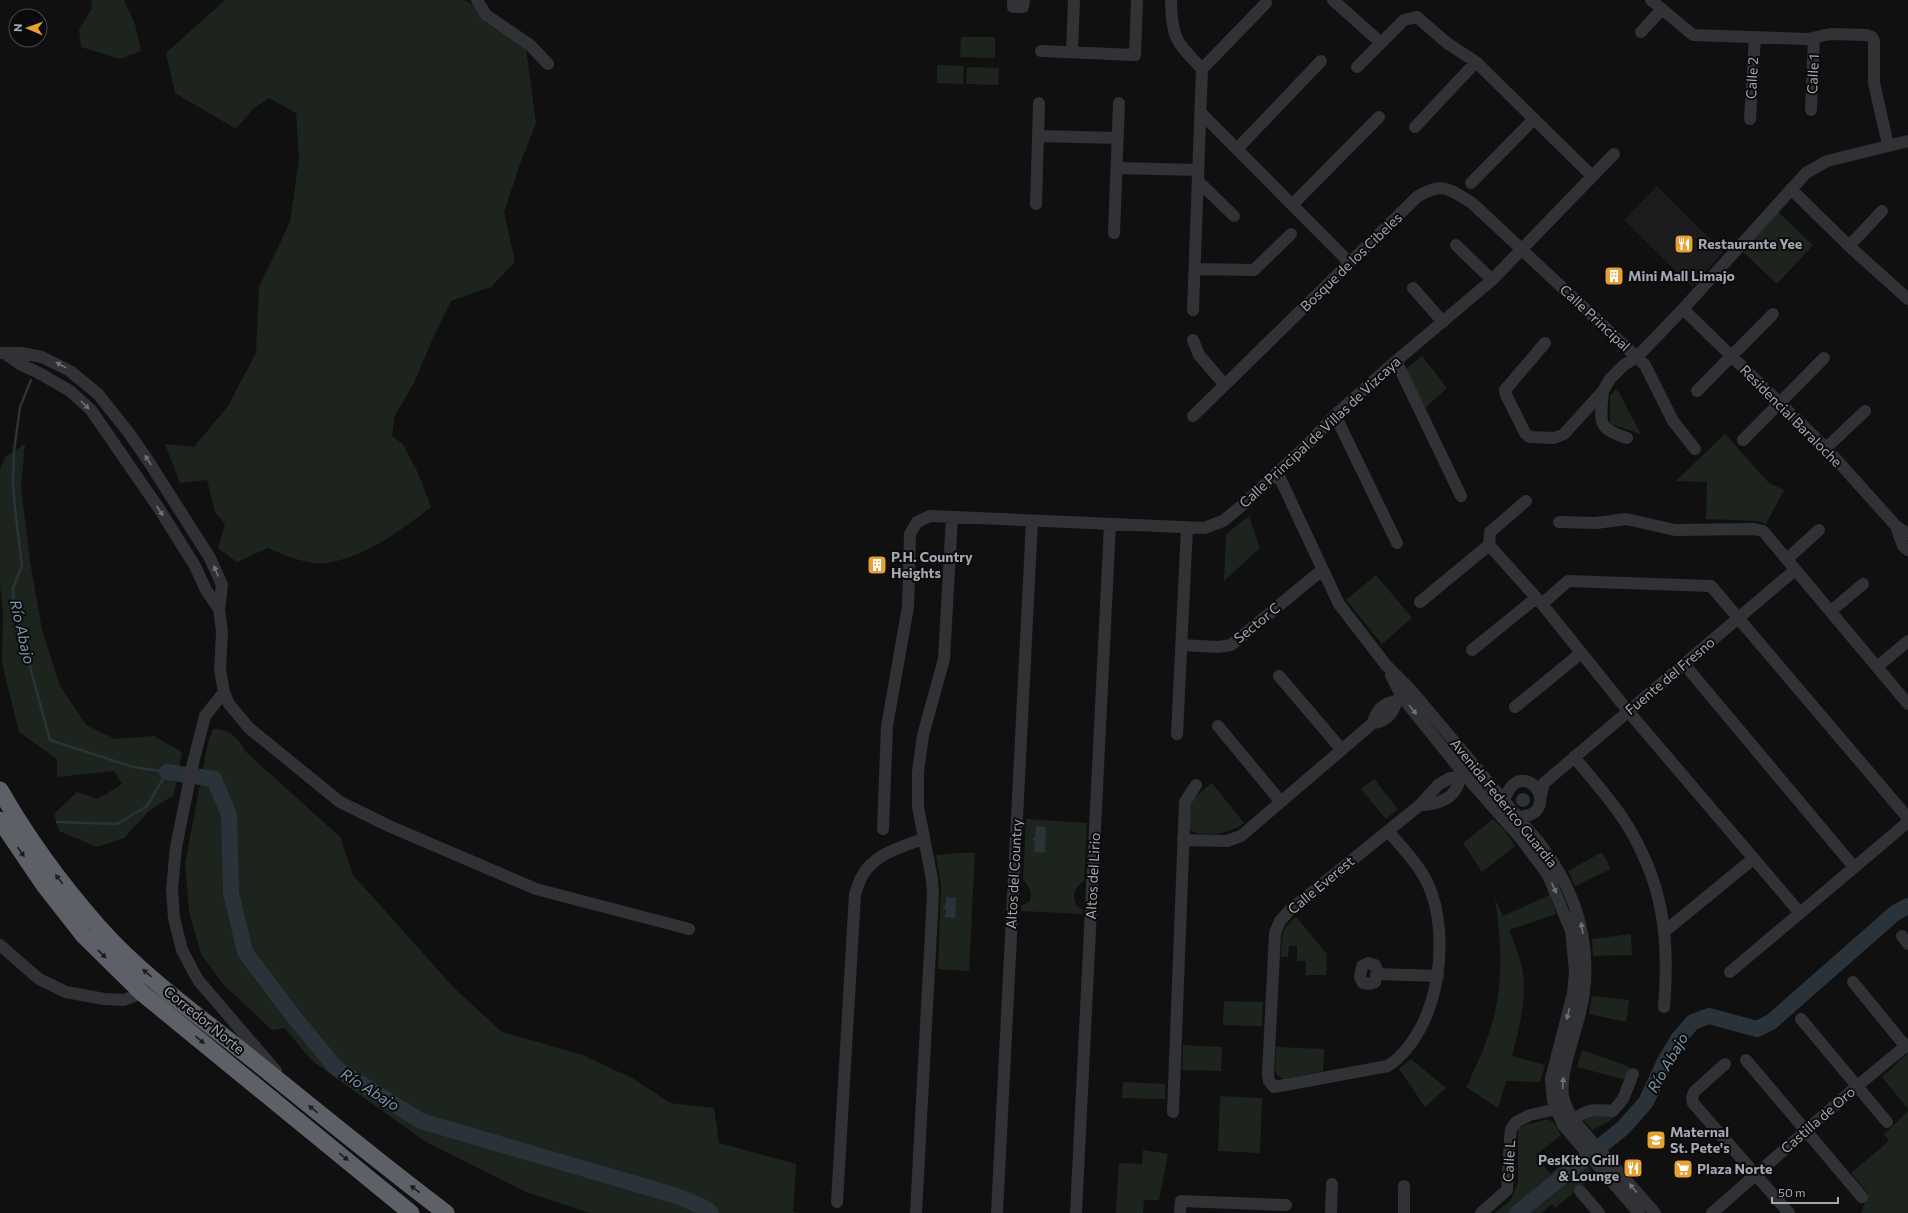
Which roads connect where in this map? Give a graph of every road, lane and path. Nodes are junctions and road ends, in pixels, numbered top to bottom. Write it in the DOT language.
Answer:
graph roads {
  1 [pos="477,0"];
  2 [pos="1013,0"];
  3 [pos="1024,0"];
  4 [pos="1074,0"];
  5 [pos="1137,0"];
  6 [pos="1172,0"];
  7 [pos="1333,0"];
  8 [pos="1651,0"];
  9 [pos="1266,3"];
  10 [pos="1662,9"];
  11 [pos="1642,32"];
  12 [pos="1755,37"];
  13 [pos="1814,38"];
  14 [pos="1381,43"];
  15 [pos="1041,51"];
  16 [pos="1072,52"];
  17 [pos="1320,61"];
  18 [pos="1476,62"];
  19 [pos="548,64"];
  20 [pos="1357,67"];
  21 [pos="1202,69"];
  22 [pos="1040,103"];
  23 [pos="1119,103"];
  24 [pos="1811,110"];
  25 [pos="1201,113"];
  26 [pos="1379,117"];
  27 [pos="1534,119"];
  28 [pos="1750,119"];
  29 [pos="1212,124"];
  30 [pos="1415,127"];
  31 [pos="1038,136"];
  32 [pos="1118,138"];
  33 [pos="1908,141"];
  34 [pos="1200,142"];
  35 [pos="1888,145"];
  36 [pos="1237,149"];
  37 [pos="1614,154"];
  38 [pos="1116,168"];
  39 [pos="1198,176"];
  40 [pos="1592,176"];
  41 [pos="1471,183"];
  42 [pos="1791,189"];
  43 [pos="1036,204"];
  44 [pos="1292,205"];
  45 [pos="1882,211"];
  46 [pos="1234,216"];
  47 [pos="1114,233"];
  48 [pos="1291,234"];
  49 [pos="1456,245"];
  50 [pos="1849,246"];
  51 [pos="1520,249"];
  52 [pos="1349,262"];
  53 [pos="1195,269"];
  54 [pos="1492,280"];
  55 [pos="1412,288"];
  56 [pos="1908,299"];
  57 [pos="1683,309"];
  58 [pos="1193,310"];
  59 [pos="1773,314"];
  60 [pos="1443,322"];
  61 [pos="1193,340"];
  62 [pos="1545,343"];
  63 [pos="3,353"];
  64 [pos="1731,356"];
  65 [pos="1637,357"];
  66 [pos="1824,358"];
  67 [pos="1396,361"];
  68 [pos="1224,384"];
  69 [pos="1602,391"];
  70 [pos="1697,391"];
  71 [pos="1779,403"];
  72 [pos="1865,411"];
  73 [pos="1335,415"];
  74 [pos="1193,416"];
  75 [pos="1627,438"];
  76 [pos="1743,440"];
  77 [pos="1826,448"];
  78 [pos="1695,449"];
  79 [pos="1277,472"];
  80 [pos="1461,496"];
  81 [pos="1526,501"];
  82 [pos="952,517"];
  83 [pos="1032,521"];
  84 [pos="1559,522"];
  85 [pos="1110,524"];
  86 [pos="1896,526"];
  87 [pos="1186,527"];
  88 [pos="1818,530"];
  89 [pos="1908,534"];
  90 [pos="1397,543"];
  91 [pos="1490,545"];
  92 [pos="1908,550"];
  93 [pos="1787,559"];
  94 [pos="1322,570"];
  95 [pos="1796,570"];
  96 [pos="1863,584"];
  97 [pos="1539,601"];
  98 [pos="1420,602"];
  99 [pos="219,609"];
  100 [pos="1830,611"];
  101 [pos="1739,618"];
  102 [pos="1908,641"];
  103 [pos="1181,645"];
  104 [pos="1472,650"];
  105 [pos="1581,653"];
  106 [pos="1684,664"];
  107 [pos="1877,667"];
  108 [pos="1279,676"];
  109 [pos="224,692"];
  110 [pos="1403,697"];
  111 [pos="1908,704"];
  112 [pos="1516,707"];
  113 [pos="1628,711"];
  114 [pos="1218,726"];
  115 [pos="1177,734"];
  116 [pos="1342,750"];
  117 [pos="1574,758"];
  118 [pos="1474,765"];
  119 [pos="1462,776"];
  120 [pos="1531,783"];
  121 [pos="1544,783"];
  122 [pos="1196,785"];
  123 [pos="0,790"];
  124 [pos="1541,796"];
  125 [pos="1281,802"];
  126 [pos="1499,805"];
  127 [pos="1908,818"];
  128 [pos="0,820"];
  129 [pos="1513,821"];
  130 [pos="1908,822"];
  131 [pos="883,828"];
  132 [pos="1388,831"];
  133 [pos="923,840"];
  134 [pos="1184,840"];
  135 [pos="1753,859"];
  136 [pos="1854,867"];
  137 [pos="1800,913"];
  138 [pos="689,929"];
  139 [pos="1665,931"];
  140 [pos="0,945"];
  141 [pos="1730,972"];
  142 [pos="1377,974"];
  143 [pos="1438,976"];
  144 [pos="1853,982"];
  145 [pos="142,994"];
  146 [pos="1664,1007"];
  147 [pos="1801,1019"];
  148 [pos="1907,1045"];
  149 [pos="1746,1060"];
  150 [pos="1725,1064"];
  151 [pos="1633,1074"];
  152 [pos="1856,1087"];
  153 [pos="296,1095"];
  154 [pos="1561,1108"];
  155 [pos="1173,1112"];
  156 [pos="1574,1121"];
  157 [pos="1886,1122"];
  158 [pos="1806,1131"];
  159 [pos="1578,1135"];
  160 [pos="1605,1166"];
  161 [pos="1756,1174"];
  162 [pos="1332,1184"];
  163 [pos="1404,1186"];
  164 [pos="1580,1191"];
  165 [pos="1862,1197"];
  166 [pos="837,1202"];
  167 [pos="1286,1206"];
  168 [pos="411,1213"];
  169 [pos="446,1213"];
  170 [pos="916,1213"];
  171 [pos="997,1213"];
  172 [pos="1076,1213"];
  173 [pos="1180,1213"];
  174 [pos="1331,1213"];
  175 [pos="1404,1213"];
  176 [pos="1481,1213"];
  177 [pos="1599,1213"];
  178 [pos="1639,1213"];
  179 [pos="1655,1213"];
  180 [pos="1712,1213"];
  181 [pos="1789,1213"];
  1 -- 19 [label="street"];
  2 -- 3 [label="street"];
  4 -- 16 [label="street"];
  5 -- 16 [label="street"];
  6 -- 21 [label="street"];
  7 -- 14 [label="street"];
  8 -- 10 [label="street"];
  9 -- 21 [label="street"];
  10 -- 11 [label="street"];
  10 -- 12 [label="street"];
  12 -- 13 [label="street"];
  12 -- 28 [label="street, Calle 2"];
  13 -- 24 [label="street, Calle 1"];
  13 -- 35 [label="street"];
  14 -- 18 [label="street"];
  14 -- 20 [label="street"];
  15 -- 16 [label="street"];
  17 -- 36 [label="street"];
  18 -- 27 [label="street"];
  18 -- 30 [label="street"];
  21 -- 25 [label="street"];
  22 -- 31 [label="street"];
  23 -- 32 [label="street"];
  25 -- 29 [label="street"];
  25 -- 34 [label="street"];
  26 -- 44 [label="street"];
  27 -- 40 [label="street"];
  27 -- 41 [label="street"];
  29 -- 34 [label="street"];
  29 -- 36 [label="street"];
  31 -- 32 [label="street"];
  31 -- 43 [label="street"];
  32 -- 38 [label="street"];
  33 -- 35 [label="street, Calle Principal"];
  34 -- 39 [label="street"];
  35 -- 42 [label="street, Calle Principal"];
  36 -- 44 [label="street"];
  37 -- 40 [label="street, Calle Principal de Villas de Vizcaya"];
  38 -- 39 [label="street"];
  38 -- 47 [label="street"];
  39 -- 46 [label="street"];
  39 -- 53 [label="street"];
  40 -- 51 [label="street, Calle Principal de Villas de Vizcaya"];
  42 -- 50 [label="street"];
  42 -- 57 [label="street, Calle Principal"];
  44 -- 52 [label="street"];
  45 -- 50 [label="street"];
  48 -- 53 [label="street"];
  49 -- 54 [label="street"];
  50 -- 56 [label="street"];
  51 -- 52 [label="street, Bosque de los Cibeles"];
  51 -- 54 [label="street, Calle Principal de Villas de Vizcaya"];
  51 -- 65 [label="street, Calle Principal"];
  52 -- 68 [label="street, Bosque de los Cibeles"];
  53 -- 58 [label="street"];
  54 -- 60 [label="street, Calle Principal de Villas de Vizcaya"];
  55 -- 60 [label="street"];
  57 -- 64 [label="street, Residencial Baraloche"];
  57 -- 65 [label="street, Calle Principal"];
  59 -- 64 [label="street"];
  60 -- 67 [label="street, Calle Principal de Villas de Vizcaya"];
  61 -- 68 [label="street"];
  62 -- 69 [label="street"];
  63 -- 99 [label="street, one-way"];
  99 -- 63 [label="street, one-way"];
  64 -- 70 [label="street"];
  64 -- 71 [label="street, Residencial Baraloche"];
  65 -- 69 [label="street"];
  65 -- 78 [label="street"];
  66 -- 71 [label="street"];
  67 -- 73 [label="street, Calle Principal de Villas de Vizcaya"];
  67 -- 80 [label="street"];
  68 -- 74 [label="street, Bosque de los Cibeles"];
  69 -- 75 [label="street"];
  71 -- 76 [label="street"];
  71 -- 77 [label="street, Residencial Baraloche"];
  72 -- 77 [label="street"];
  73 -- 79 [label="street, Calle Principal de Villas de Vizcaya"];
  73 -- 90 [label="street"];
  77 -- 86 [label="street, Residencial Baraloche"];
  79 -- 87 [label="street, Calle Principal de Villas de Vizcaya"];
  79 -- 94 [label="street, Avenida Federico Guardia"];
  81 -- 91 [label="street"];
  82 -- 83 [label="street, Calle Principal de Villas de Vizcaya"];
  82 -- 131 [label="street, Calle Principal de Villas de Vizcaya"];
  82 -- 133 [label="street"];
  83 -- 85 [label="street, Calle Principal de Villas de Vizcaya"];
  83 -- 171 [label="street, Altos del Country"];
  84 -- 93 [label="street"];
  85 -- 87 [label="street, Calle Principal de Villas de Vizcaya"];
  85 -- 172 [label="street, Altos del Lirio"];
  86 -- 89 [label="street"];
  86 -- 92 [label="street"];
  87 -- 103 [label="street"];
  88 -- 93 [label="street"];
  91 -- 97 [label="street"];
  91 -- 98 [label="street"];
  93 -- 95 [label="street"];
  94 -- 103 [label="street, Sector C"];
  94 -- 110 [label="street, Avenida Federico Guardia"];
  95 -- 100 [label="street"];
  95 -- 101 [label="street, Fuente del Fresno"];
  96 -- 100 [label="street"];
  97 -- 101 [label="street"];
  97 -- 104 [label="street"];
  97 -- 105 [label="street"];
  99 -- 109 [label="street"];
  100 -- 107 [label="street"];
  101 -- 106 [label="street, Fuente del Fresno"];
  101 -- 127 [label="street"];
  102 -- 107 [label="street"];
  103 -- 115 [label="street"];
  105 -- 112 [label="street"];
  105 -- 113 [label="street"];
  106 -- 113 [label="street, Fuente del Fresno"];
  106 -- 136 [label="street"];
  107 -- 111 [label="street"];
  108 -- 116 [label="street"];
  109 -- 138 [label="street"];
  109 -- 153 [label="street"];
  110 -- 116 [label="street"];
  110 -- 118 [label="street, Avenida Federico Guardia"];
  110 -- 119 [label="street, Avenida Federico Guardia, one-way"];
  113 -- 117 [label="street, Fuente del Fresno"];
  113 -- 135 [label="street"];
  114 -- 125 [label="street"];
  116 -- 125 [label="street"];
  117 -- 121 [label="street, Fuente del Fresno"];
  117 -- 139 [label="street"];
  118 -- 119 [label="street, Calle Everest"];
  118 -- 126 [label="street, Avenida Federico Guardia"];
  119 -- 126 [label="street, Avenida Federico Guardia"];
  119 -- 132 [label="street, Calle Everest"];
  120 -- 121 [label="street"];
  120 -- 124 [label="street"];
  120 -- 126 [label="street"];
  121 -- 124 [label="street"];
  122 -- 134 [label="street"];
  153 -- 123 [label="highway, Corredor Norte, one-way"];
  124 -- 129 [label="street"];
  125 -- 134 [label="street"];
  126 -- 129 [label="street, Avenida Federico Guardia"];
  128 -- 145 [label="highway, Corredor Norte, one-way"];
  129 -- 154 [label="street, Avenida Federico Guardia"];
  130 -- 136 [label="street"];
  132 -- 143 [label="street"];
  132 -- 143 [label="street, Calle Everest"];
  133 -- 166 [label="street"];
  133 -- 170 [label="street"];
  134 -- 155 [label="street"];
  135 -- 137 [label="street"];
  135 -- 139 [label="street"];
  136 -- 137 [label="street"];
  137 -- 141 [label="street"];
  139 -- 146 [label="street"];
  140 -- 145 [label="street"];
  142 -- 143 [label="street"];
  144 -- 148 [label="street"];
  145 -- 168 [label="highway, Corredor Norte, one-way"];
  147 -- 152 [label="street"];
  148 -- 152 [label="street, Castilla de Oro"];
  149 -- 158 [label="street"];
  150 -- 161 [label="street"];
  151 -- 156 [label="street"];
  152 -- 157 [label="street"];
  152 -- 158 [label="street, Castilla de Oro"];
  169 -- 153 [label="highway, Corredor Norte, one-way"];
  154 -- 156 [label="street, Avenida Federico Guardia"];
  154 -- 159 [label="street, Avenida Federico Guardia"];
  154 -- 176 [label="street, Calle L"];
  156 -- 159 [label="street, Avenida Federico Guardia"];
  158 -- 161 [label="street, Castilla de Oro"];
  158 -- 165 [label="street"];
  159 -- 160 [label="street, Avenida Federico Guardia"];
  160 -- 178 [label="street, Avenida Federico Guardia"];
  179 -- 160 [label="street, Avenida Federico Guardia, one-way"];
  161 -- 180 [label="street, Castilla de Oro"];
  161 -- 181 [label="street"];
  162 -- 174 [label="street"];
  163 -- 175 [label="street"];
  164 -- 177 [label="street"];
  167 -- 173 [label="street"];
}
